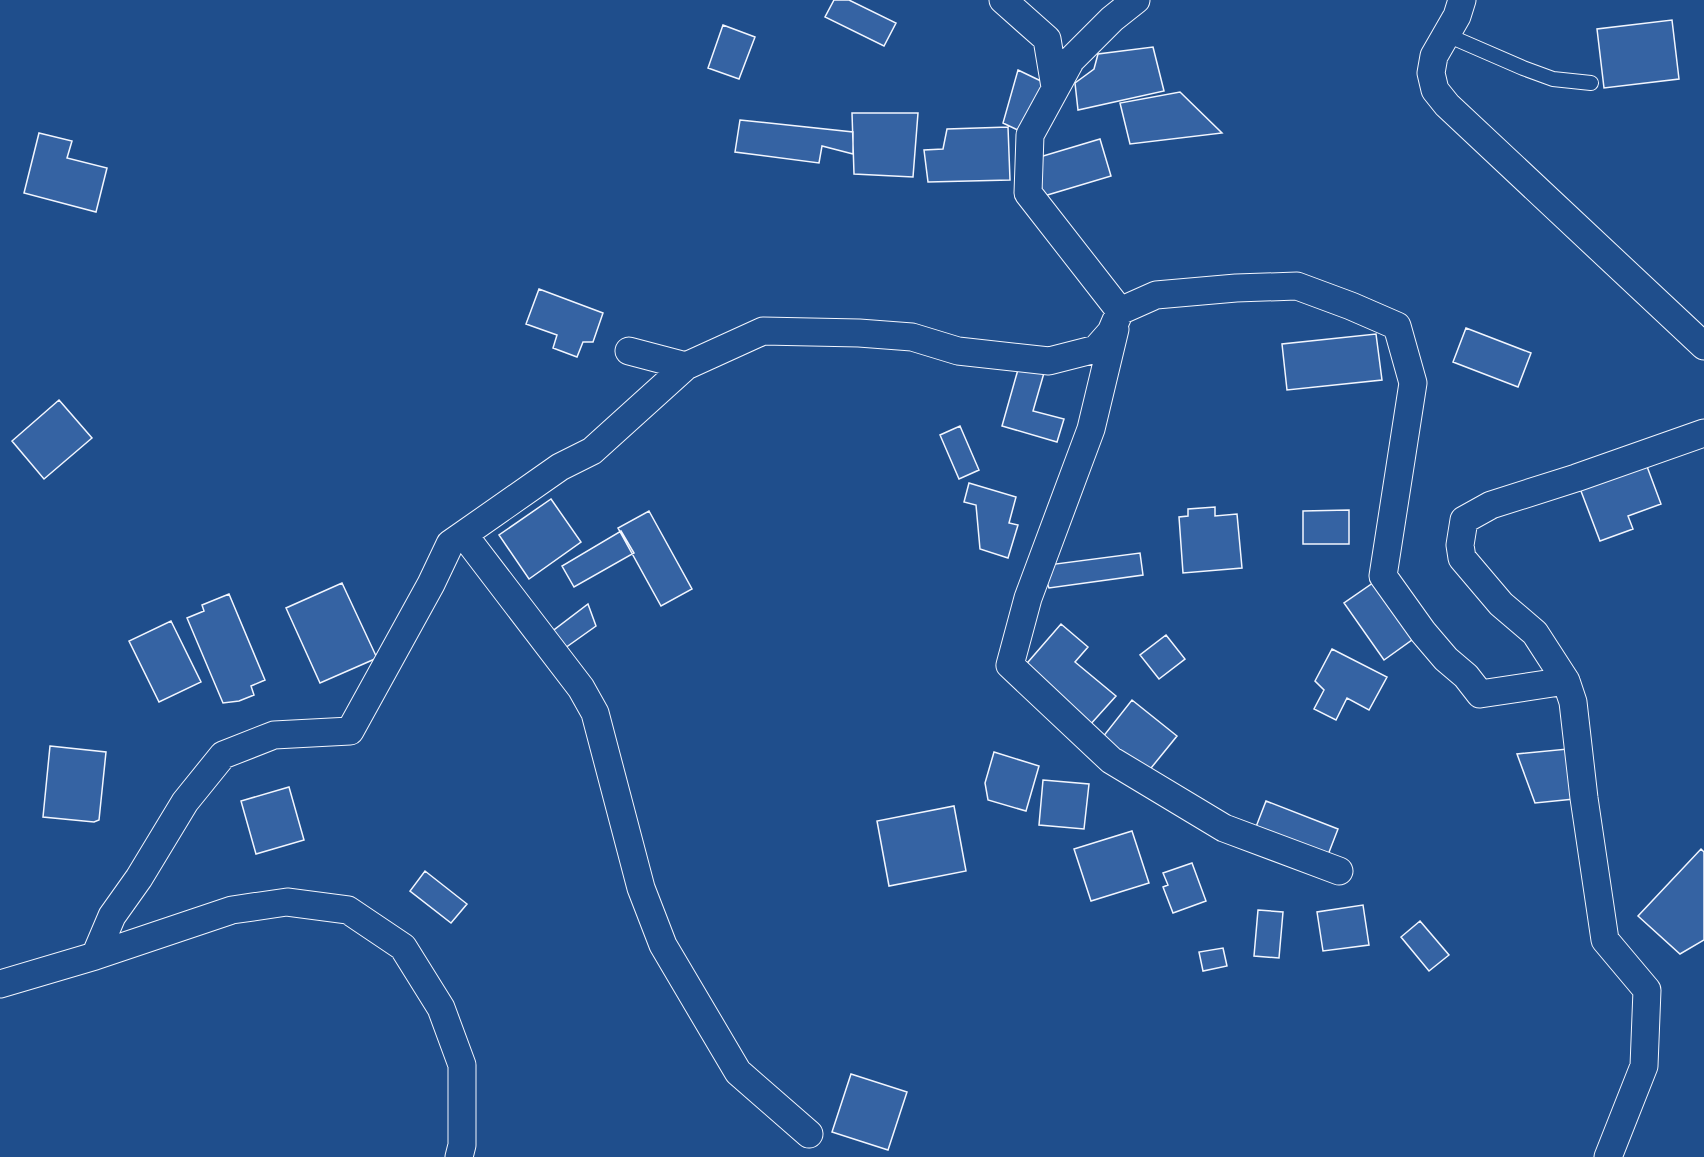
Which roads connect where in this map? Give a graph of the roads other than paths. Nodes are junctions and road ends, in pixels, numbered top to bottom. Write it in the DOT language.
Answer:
graph roads {
  1 [pos="1002,0"];
  2 [pos="1136,0"];
  3 [pos="1462,0"];
  4 [pos="1447,35"];
  5 [pos="1591,83"];
  6 [pos="1055,87"];
  7 [pos="1120,311"];
  8 [pos="1704,346"];
  9 [pos="629,351"];
  10 [pos="686,366"];
  11 [pos="1704,432"];
  12 [pos="464,535"];
  13 [pos="1566,681"];
  14 [pos="1340,871"];
  15 [pos="95,956"];
  16 [pos="0,984"];
  17 [pos="809,1134"];
  18 [pos="459,1157"];
  19 [pos="1608,1157"];
  1 -- 6 [label="street"];
  2 -- 6 [label="street"];
  3 -- 4 [label="street"];
  4 -- 5 [label="lane"];
  4 -- 8 [label="street"];
  6 -- 7 [label="street"];
  7 -- 10 [label="street"];
  7 -- 13 [label="street"];
  7 -- 14 [label="street"];
  9 -- 10 [label="street"];
  10 -- 12 [label="street"];
  11 -- 13 [label="street"];
  12 -- 15 [label="street"];
  12 -- 17 [label="street"];
  13 -- 19 [label="street"];
  15 -- 16 [label="street"];
  15 -- 18 [label="street"];
}
